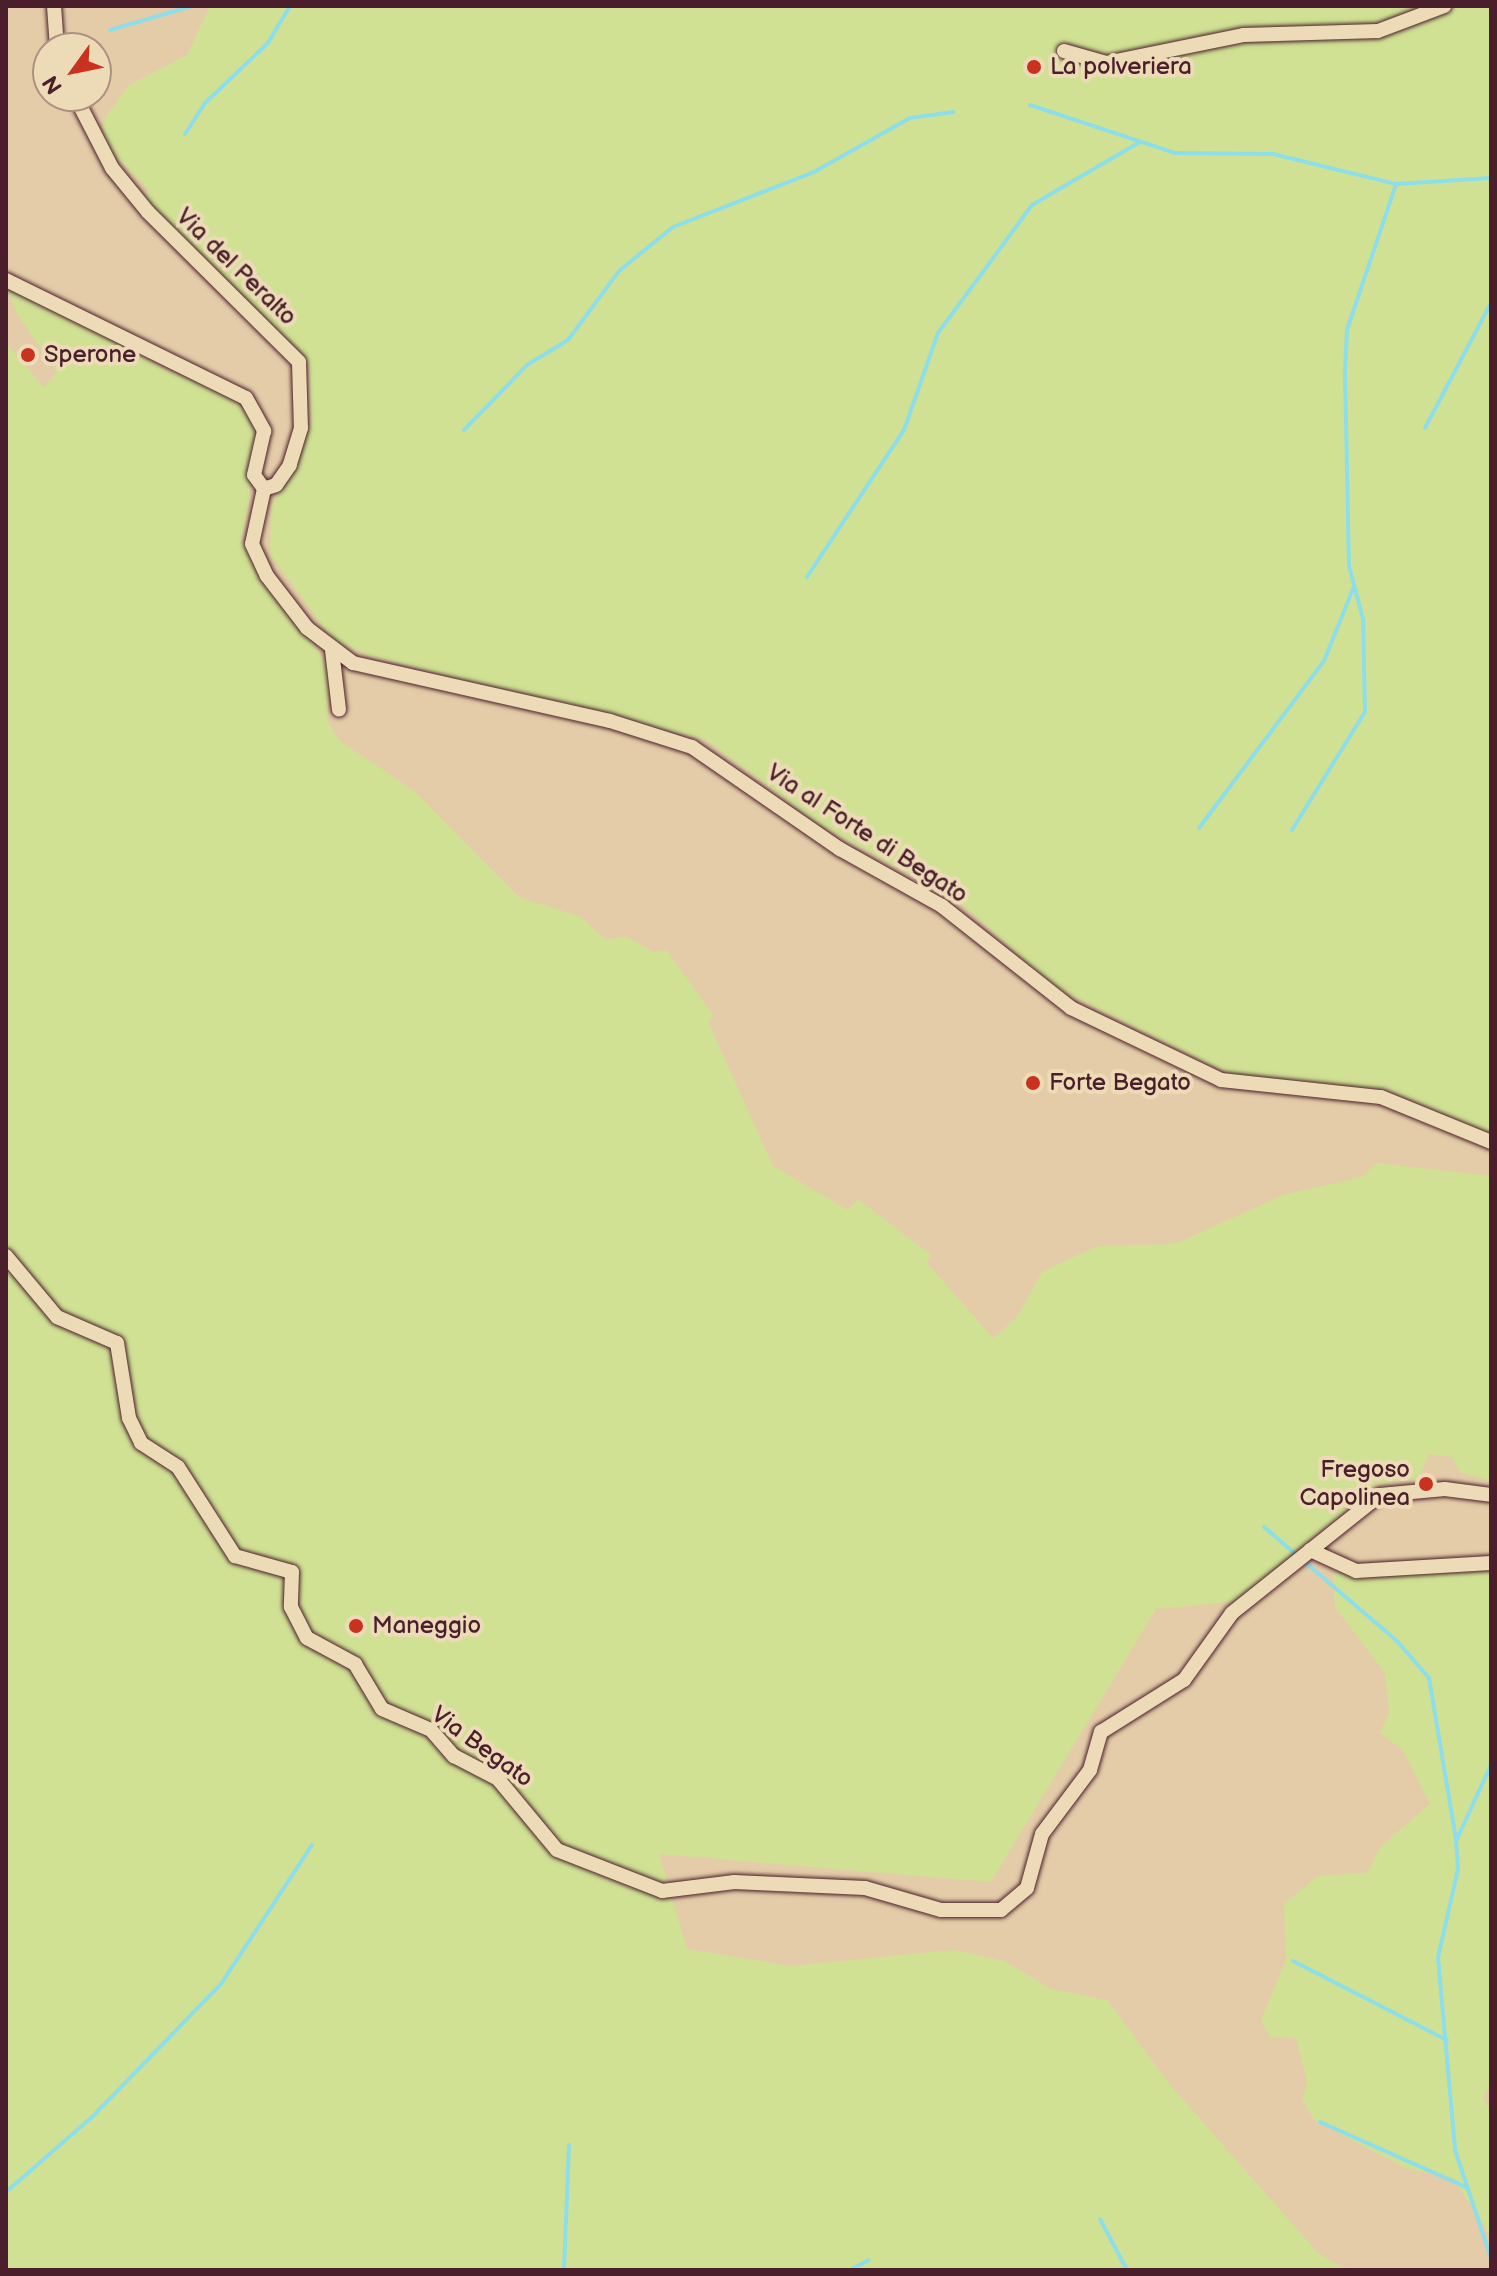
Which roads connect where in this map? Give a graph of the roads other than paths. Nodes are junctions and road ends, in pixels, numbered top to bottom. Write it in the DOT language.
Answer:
graph roads {
  1 [pos="54,6"];
  2 [pos="1444,6"];
  3 [pos="56,32"];
  4 [pos="1064,51"];
  5 [pos="83,112"];
  6 [pos="6,280"];
  7 [pos="264,489"];
  8 [pos="332,650"];
  9 [pos="339,710"];
  10 [pos="1491,1142"];
  11 [pos="6,1256"];
  12 [pos="1491,1495"];
  13 [pos="1310,1550"];
  14 [pos="1491,1563"];
  1 -- 3 [label="street"];
  2 -- 4 [label="street"];
  5 -- 7 [label="street, Via del Peralto"];
  6 -- 7 [label="street"];
  7 -- 8 [label="street, Via al Forte di Begato"];
  8 -- 9 [label="street"];
  8 -- 10 [label="street, Via al Forte di Begato"];
  11 -- 13 [label="street, Via Begato"];
  12 -- 13 [label="street"];
  13 -- 14 [label="street"];
}
